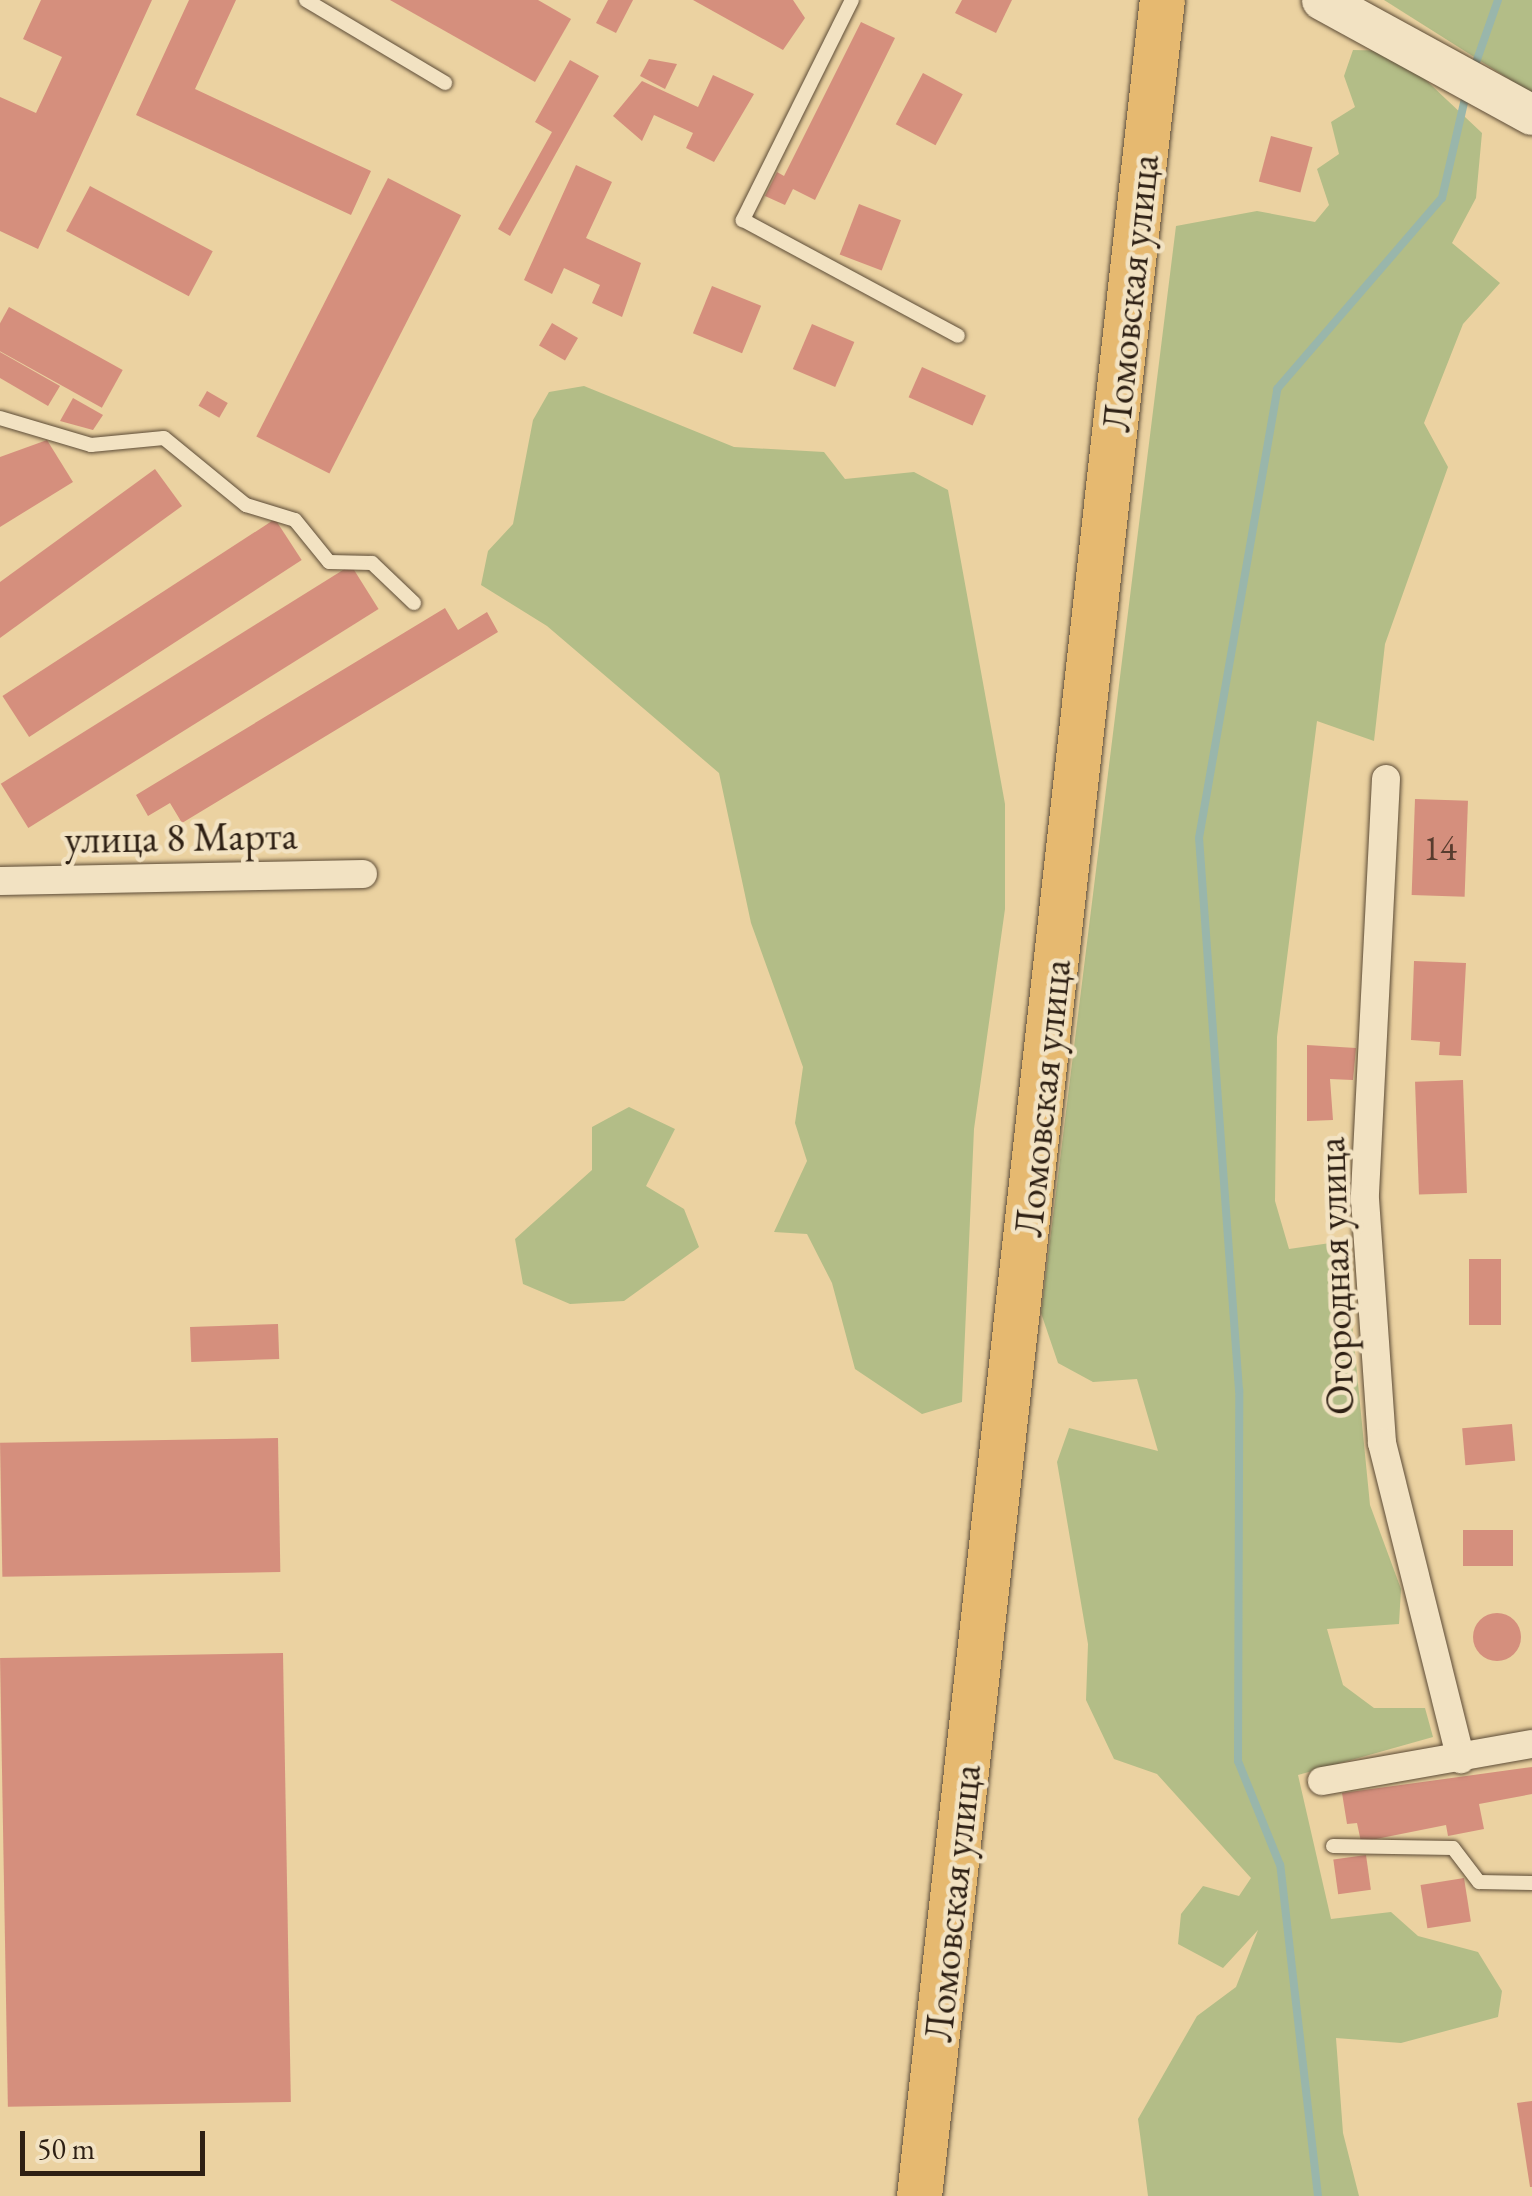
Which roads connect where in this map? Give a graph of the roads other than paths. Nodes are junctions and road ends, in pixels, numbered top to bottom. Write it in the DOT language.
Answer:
graph roads {
  1 [pos="306,0"];
  2 [pos="852,0"];
  3 [pos="1162,0"];
  4 [pos="1322,0"];
  5 [pos="444,83"];
  6 [pos="1532,116"];
  7 [pos="958,336"];
  8 [pos="0,418"];
  9 [pos="414,603"];
  10 [pos="1386,779"];
  11 [pos="363,874"];
  12 [pos="0,881"];
  13 [pos="1532,1744"];
  14 [pos="1461,1759"];
  15 [pos="1322,1781"];
  16 [pos="1333,1846"];
  17 [pos="1532,1885"];
  18 [pos="919,2196"];
  1 -- 5 [label="lane"];
  2 -- 7 [label="lane"];
  3 -- 18 [label="main road, Ломовская улица"];
  4 -- 6 [label="main road"];
  8 -- 9 [label="lane"];
  10 -- 14 [label="street, Огородная улица"];
  11 -- 12 [label="street, улица 8 Марта"];
  13 -- 14 [label="street"];
  14 -- 15 [label="street"];
  16 -- 17 [label="lane"];
}
